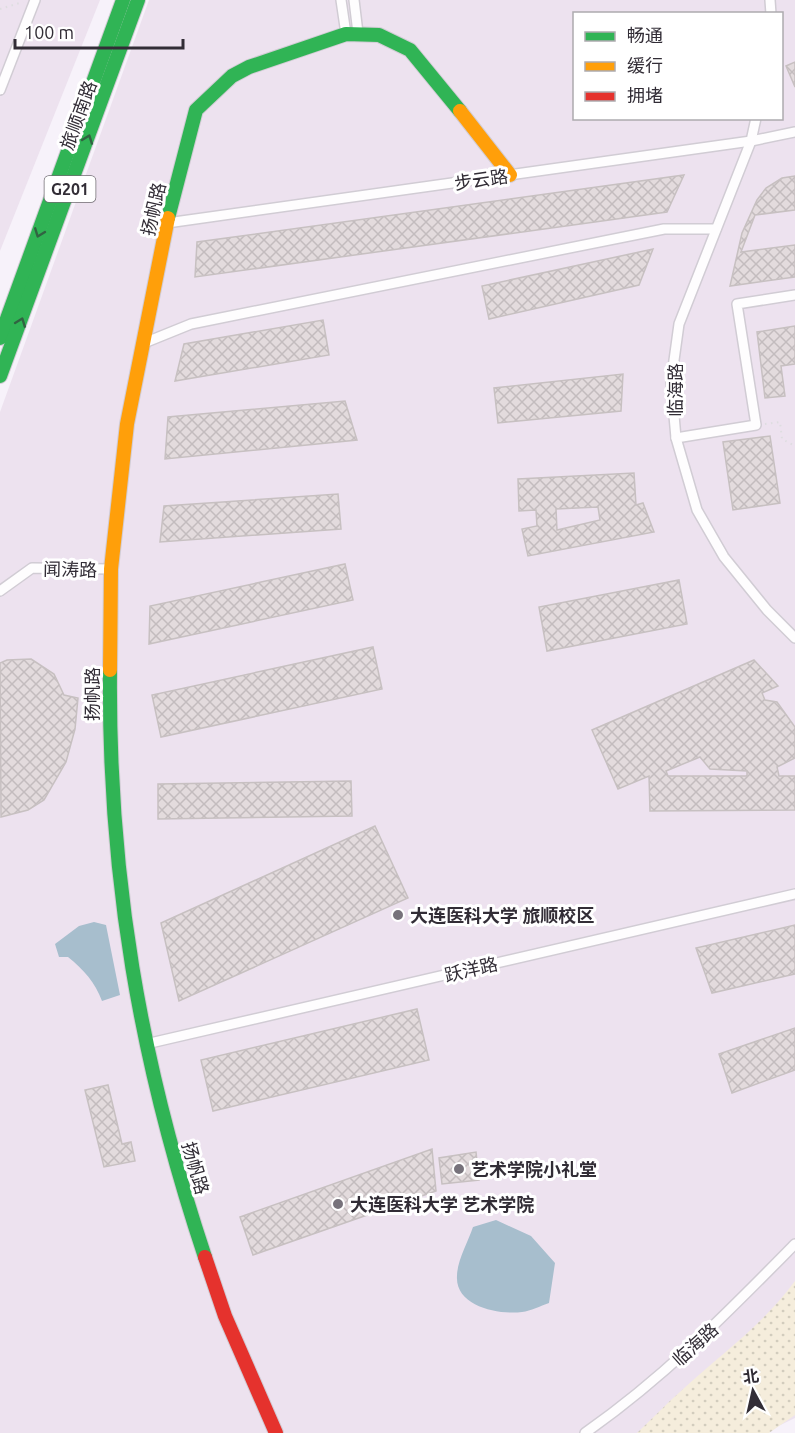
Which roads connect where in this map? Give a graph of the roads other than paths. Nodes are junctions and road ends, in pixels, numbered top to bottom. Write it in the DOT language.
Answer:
graph roads {
  1 [pos="33,0"];
  2 [pos="123,0"];
  3 [pos="138,0"];
  4 [pos="341,0"];
  5 [pos="354,0"];
  6 [pos="352,34"];
  7 [pos="0,90"];
  8 [pos="756,120"];
  9 [pos="795,132"];
  10 [pos="751,141"];
  11 [pos="510,175"];
  12 [pos="167,223"];
  13 [pos="716,229"];
  14 [pos="795,295"];
  15 [pos="0,338"];
  16 [pos="144,343"];
  17 [pos="0,376"];
  18 [pos="676,438"];
  19 [pos="111,569"];
  20 [pos="0,591"];
  21 [pos="795,638"];
  22 [pos="795,894"];
  23 [pos="146,1044"];
  24 [pos="795,1244"];
  25 [pos="276,1433"];
  26 [pos="585,1433"];
  1 -- 7 [label="street"];
  2 -- 15 [label="main road, 旅顺南路 / G201, one-way"];
  17 -- 3 [label="main road, 旅顺南路 / G201, one-way"];
  4 -- 6 [label="street"];
  5 -- 6 [label="street"];
  6 -- 11 [label="main road"];
  6 -- 12 [label="main road, 扬帆路"];
  8 -- 10 [label="street, 临海路"];
  9 -- 10 [label="street, 步云路"];
  10 -- 11 [label="street, 步云路"];
  10 -- 13 [label="street, 临海路"];
  11 -- 12 [label="street, 步云路"];
  12 -- 16 [label="main road, 扬帆路"];
  13 -- 16 [label="street"];
  13 -- 18 [label="street, 临海路"];
  14 -- 18 [label="street"];
  16 -- 19 [label="main road, 扬帆路"];
  18 -- 21 [label="street, 临海路"];
  19 -- 20 [label="street, 闻涛路"];
  19 -- 23 [label="main road, 扬帆路"];
  22 -- 23 [label="street, 跃洋路"];
  23 -- 25 [label="main road, 扬帆路"];
  24 -- 26 [label="street, 临海路"];
}
